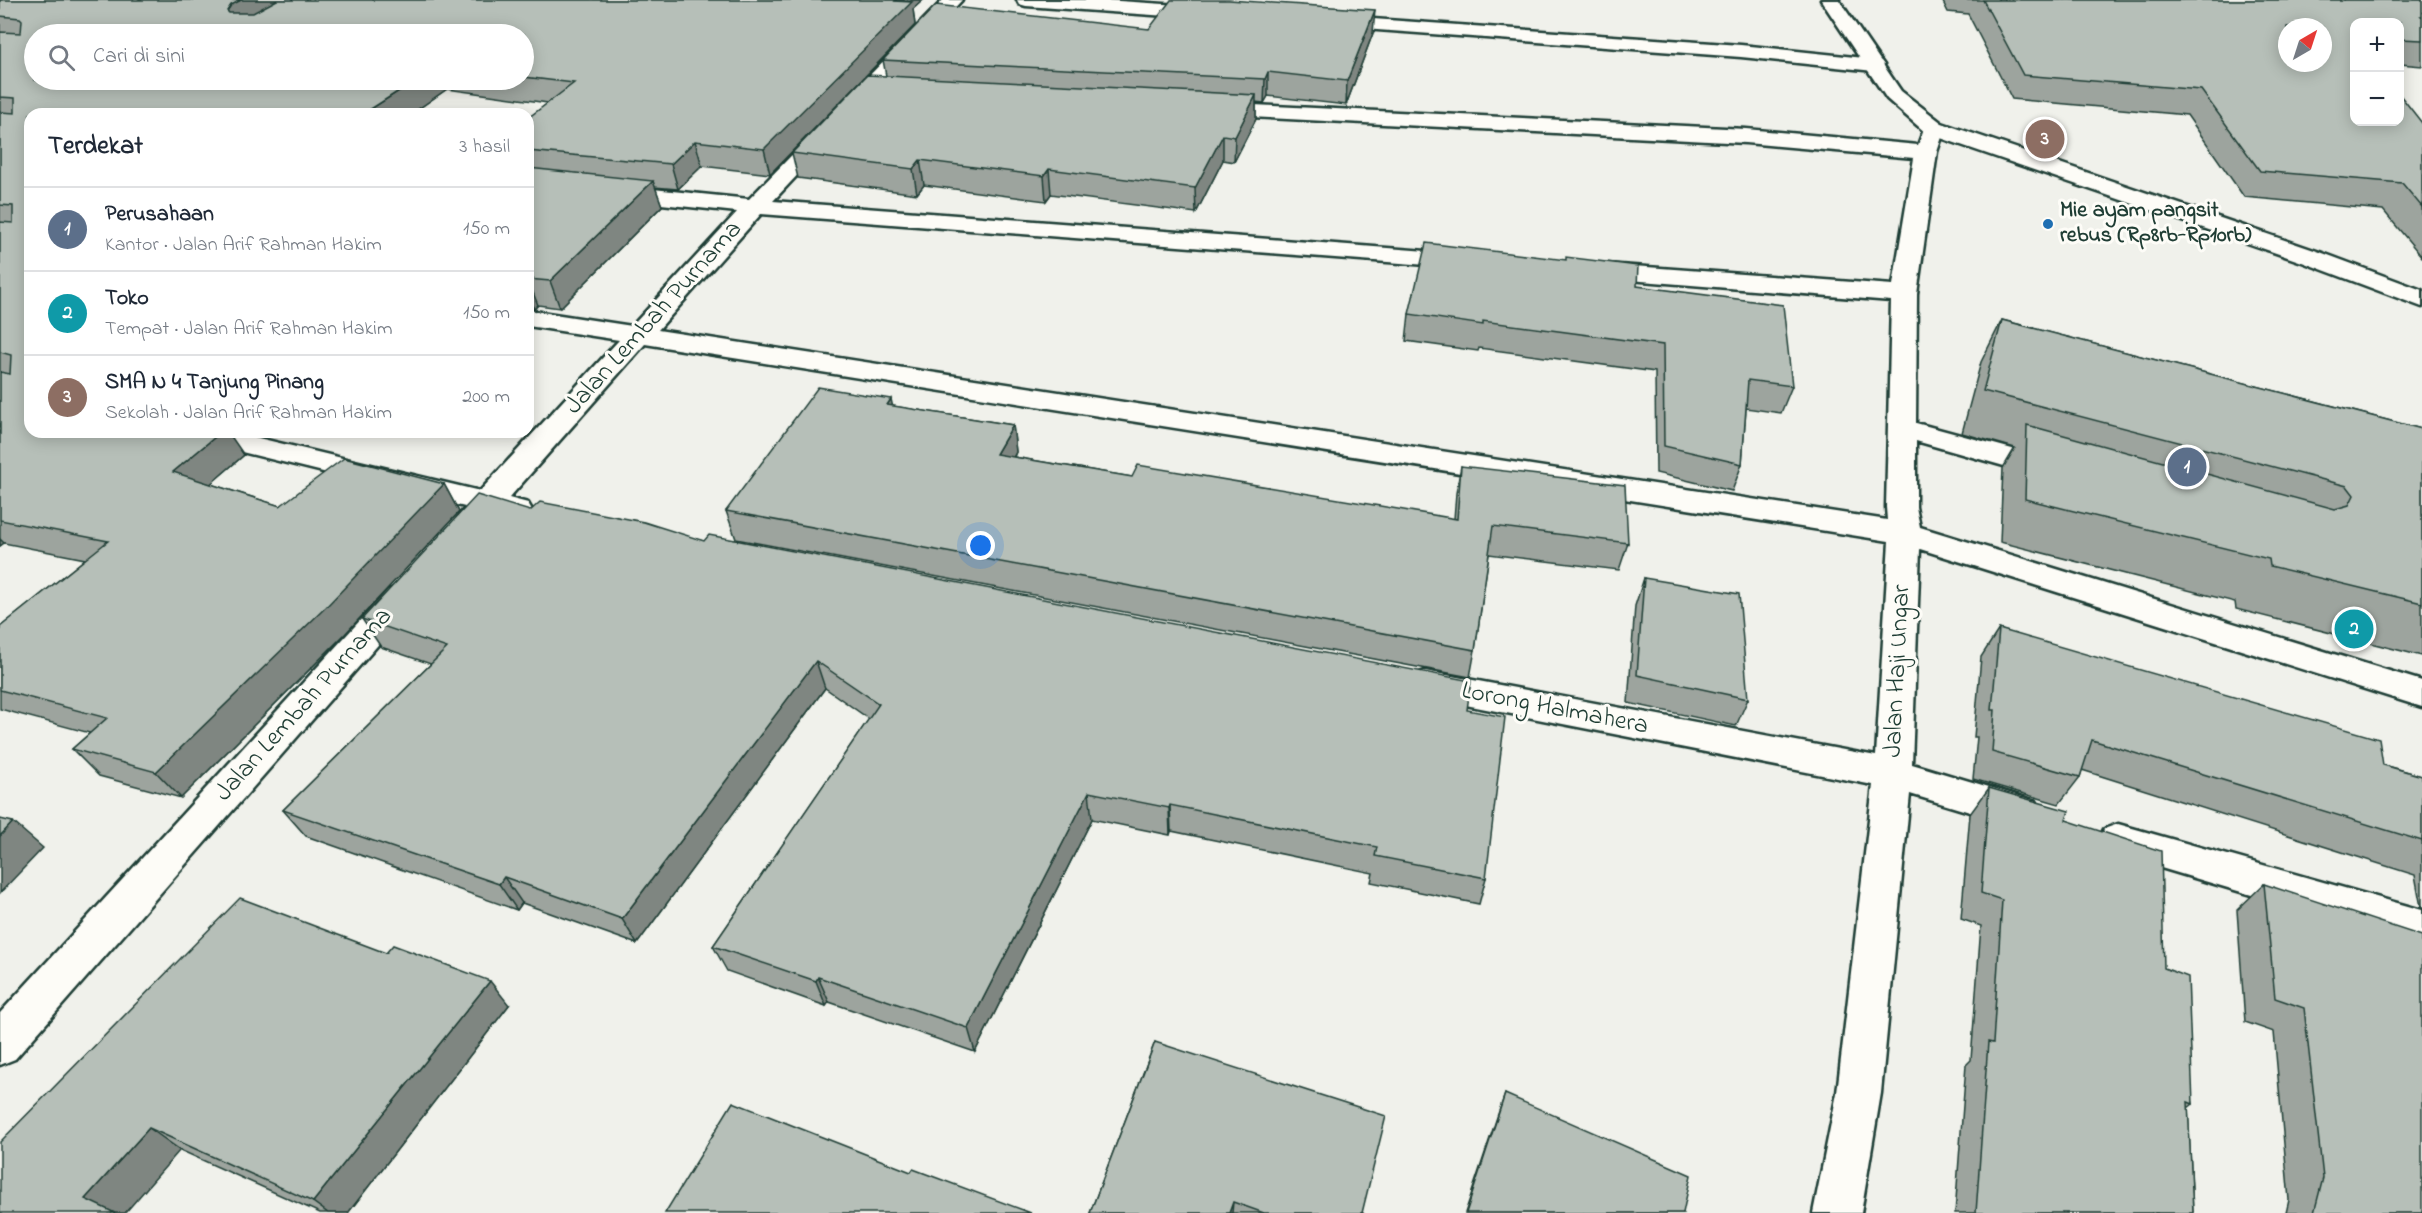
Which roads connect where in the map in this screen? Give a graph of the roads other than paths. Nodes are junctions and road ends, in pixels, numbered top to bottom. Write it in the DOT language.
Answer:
graph roads {
  1 [pos="953,0"];
  2 [pos="1026,0"];
  3 [pos="1830,0"];
  4 [pos="1228,15"];
  5 [pos="1312,21"];
  6 [pos="1874,65"];
  7 [pos="1187,107"];
  8 [pos="1930,140"];
  9 [pos="534,184"];
  10 [pos="755,207"];
  11 [pos="1490,263"];
  12 [pos="1573,269"];
  13 [pos="1904,294"];
  14 [pos="2422,299"];
  15 [pos="534,319"];
  16 [pos="639,336"];
  17 [pos="1902,428"];
  18 [pos="219,438"];
  19 [pos="2084,478"];
  20 [pos="486,504"];
  21 [pos="544,515"];
  22 [pos="1905,533"];
  23 [pos="454,539"];
  24 [pos="422,574"];
  25 [pos="1401,680"];
  26 [pos="2422,694"];
  27 [pos="1893,774"];
  28 [pos="2422,928"];
  29 [pos="0,1044"];
  30 [pos="1837,1213"];
  1 -- 10 [label="street, Jalan Lembah Purnama"];
  2 -- 4 [label="street"];
  3 -- 6 [label="street"];
  5 -- 6 [label="street"];
  6 -- 8 [label="street"];
  7 -- 8 [label="street"];
  8 -- 13 [label="street, Jalan Haji Ungar"];
  8 -- 14 [label="street"];
  9 -- 10 [label="street"];
  10 -- 11 [label="street"];
  10 -- 16 [label="street, Jalan Lembah Purnama"];
  12 -- 13 [label="street"];
  13 -- 17 [label="street, Jalan Haji Ungar"];
  15 -- 16 [label="street"];
  16 -- 20 [label="street, Jalan Lembah Purnama"];
  16 -- 22 [label="street"];
  17 -- 19 [label="street"];
  17 -- 22 [label="street, Jalan Haji Ungar"];
  18 -- 20 [label="street"];
  20 -- 21 [label="street"];
  20 -- 23 [label="street, Jalan Lembah Purnama"];
  22 -- 26 [label="street"];
  22 -- 27 [label="street, Jalan Haji Ungar"];
  24 -- 29 [label="street, Jalan Lembah Purnama"];
  25 -- 27 [label="street, Lorong Halmahera"];
  27 -- 28 [label="street, Lorong Halmahera"];
  27 -- 30 [label="street, Jalan Haji Ungar"];
}
